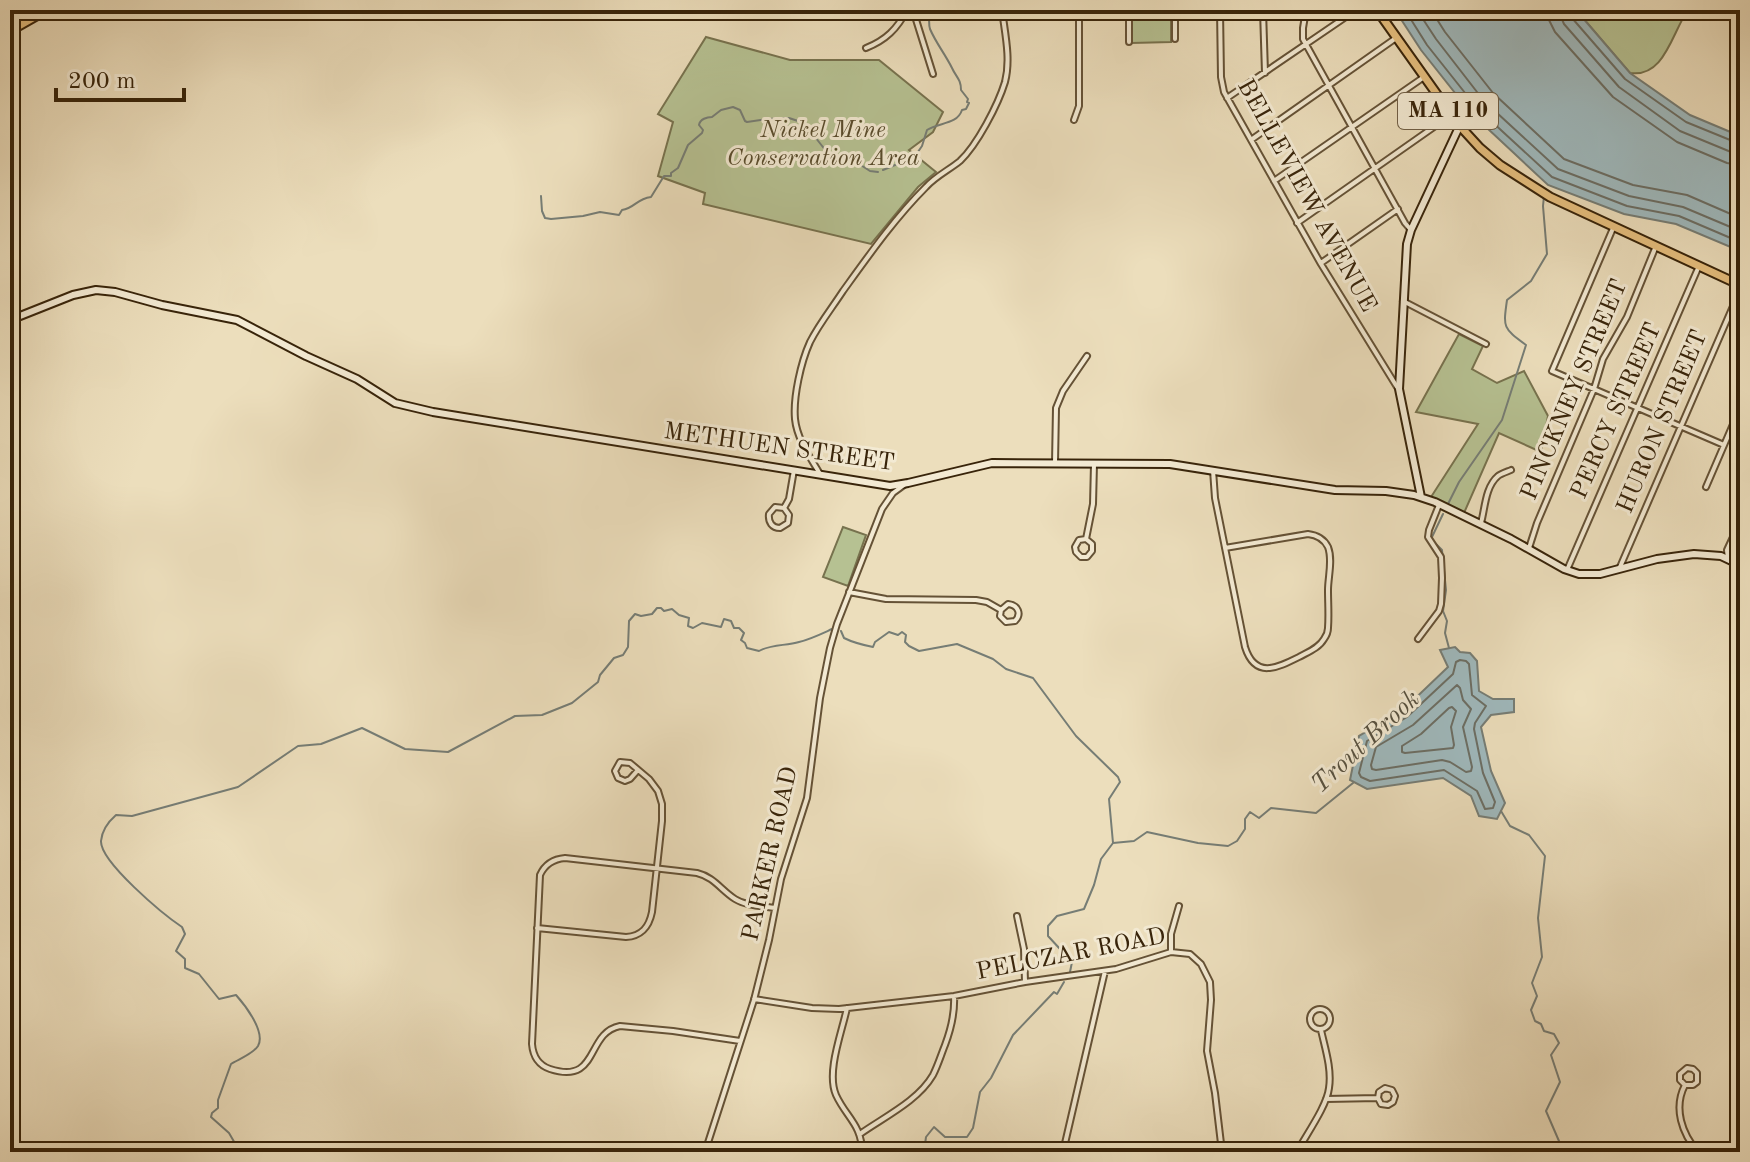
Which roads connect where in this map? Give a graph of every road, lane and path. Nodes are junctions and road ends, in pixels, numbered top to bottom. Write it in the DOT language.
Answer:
graph roads {
  1 [pos="47,10"];
  2 [pos="910,10"];
  3 [pos="1002,10"];
  4 [pos="1079,10"];
  5 [pos="1129,10"];
  6 [pos="1175,10"];
  7 [pos="1220,10"];
  8 [pos="1263,10"];
  9 [pos="1306,10"];
  10 [pos="1356,10"];
  11 [pos="1377,10"];
  12 [pos="10,31"];
  13 [pos="1396,38"];
  14 [pos="1175,39"];
  15 [pos="1129,42"];
  16 [pos="1306,45"];
  17 [pos="866,48"];
  18 [pos="1265,73"];
  19 [pos="933,74"];
  20 [pos="1424,77"];
  21 [pos="1328,85"];
  22 [pos="1227,98"];
  23 [pos="1451,115"];
  24 [pos="1074,120"];
  25 [pos="1460,125"];
  26 [pos="1352,127"];
  27 [pos="1250,140"];
  28 [pos="1375,168"];
  29 [pos="1274,181"];
  30 [pos="1398,209"];
  31 [pos="1297,223"];
  32 [pos="1614,226"];
  33 [pos="1411,230"];
  34 [pos="1656,246"];
  35 [pos="1321,264"];
  36 [pos="1699,266"];
  37 [pos="1740,288"];
  38 [pos="1403,301"];
  39 [pos="10,320"];
  40 [pos="1486,344"];
  41 [pos="1087,356"];
  42 [pos="1399,389"];
  43 [pos="1594,389"];
  44 [pos="1637,408"];
  45 [pos="1740,408"];
  46 [pos="1681,427"];
  47 [pos="1724,445"];
  48 [pos="1055,463"];
  49 [pos="1094,464"];
  50 [pos="794,470"];
  51 [pos="1213,470"];
  52 [pos="1511,470"];
  53 [pos="820,474"];
  54 [pos="909,483"];
  55 [pos="1706,487"];
  56 [pos="1421,497"];
  57 [pos="1439,505"];
  58 [pos="784,508"];
  59 [pos="1740,522"];
  60 [pos="1481,525"];
  61 [pos="1086,539"];
  62 [pos="1740,547"];
  63 [pos="1225,548"];
  64 [pos="1529,548"];
  65 [pos="1728,559"];
  66 [pos="1740,565"];
  67 [pos="1619,569"];
  68 [pos="1567,570"];
  69 [pos="849,592"];
  70 [pos="1001,610"];
  71 [pos="1418,639"];
  72 [pos="638,770"];
  73 [pos="656,868"];
  74 [pos="1179,906"];
  75 [pos="775,908"];
  76 [pos="1017,916"];
  77 [pos="537,928"];
  78 [pos="1171,952"];
  79 [pos="1105,971"];
  80 [pos="1025,982"];
  81 [pos="954,996"];
  82 [pos="754,999"];
  83 [pos="847,1008"];
  84 [pos="1321,1030"];
  85 [pos="740,1041"];
  86 [pos="1685,1085"];
  87 [pos="1378,1098"];
  88 [pos="1326,1099"];
  89 [pos="860,1134"];
  90 [pos="705,1152"];
  91 [pos="862,1152"];
  92 [pos="1063,1152"];
  93 [pos="1222,1152"];
  94 [pos="1297,1152"];
  95 [pos="1698,1152"];
  1 -- 12 [label="main road"];
  2 -- 17 [label="street"];
  2 -- 19 [label="street"];
  3 -- 53 [label="street"];
  4 -- 24 [label="street"];
  5 -- 15 [label="street"];
  6 -- 14 [label="street"];
  7 -- 22 [label="street, BELLEVIEW AVENUE"];
  8 -- 18 [label="street"];
  9 -- 16 [label="street"];
  10 -- 16 [label="street"];
  11 -- 13 [label="main road, MA 110"];
  13 -- 20 [label="main road, MA 110"];
  13 -- 21 [label="street"];
  16 -- 18 [label="street"];
  16 -- 21 [label="street"];
  18 -- 22 [label="street"];
  20 -- 23 [label="main road, MA 110"];
  20 -- 26 [label="street"];
  21 -- 26 [label="street"];
  21 -- 27 [label="street"];
  22 -- 27 [label="street, BELLEVIEW AVENUE"];
  23 -- 25 [label="main road, MA 110"];
  23 -- 28 [label="street"];
  25 -- 32 [label="main road, MA 110"];
  25 -- 33 [label="street"];
  26 -- 28 [label="street"];
  26 -- 29 [label="street"];
  27 -- 29 [label="street, BELLEVIEW AVENUE"];
  28 -- 30 [label="street"];
  28 -- 31 [label="street"];
  29 -- 31 [label="street, BELLEVIEW AVENUE"];
  30 -- 33 [label="street"];
  30 -- 35 [label="street"];
  31 -- 35 [label="street, BELLEVIEW AVENUE"];
  32 -- 34 [label="main road, MA 110"];
  32 -- 43 [label="street"];
  33 -- 38 [label="street"];
  34 -- 36 [label="main road, MA 110"];
  34 -- 43 [label="street, PINCKNEY STREET"];
  35 -- 42 [label="street, BELLEVIEW AVENUE"];
  36 -- 37 [label="main road, MA 110"];
  36 -- 44 [label="street, PERCY STREET"];
  37 -- 46 [label="street, HURON STREET"];
  38 -- 40 [label="street"];
  38 -- 42 [label="street"];
  39 -- 50 [label="street, METHUEN STREET"];
  41 -- 48 [label="street"];
  42 -- 56 [label="street"];
  43 -- 44 [label="street"];
  43 -- 64 [label="street, PINCKNEY STREET"];
  44 -- 46 [label="street"];
  44 -- 68 [label="street, PERCY STREET"];
  45 -- 47 [label="street"];
  46 -- 47 [label="street"];
  46 -- 67 [label="street, HURON STREET"];
  47 -- 55 [label="street"];
  48 -- 49 [label="street, METHUEN STREET"];
  48 -- 54 [label="street, METHUEN STREET"];
  49 -- 51 [label="street, METHUEN STREET"];
  49 -- 61 [label="street"];
  50 -- 53 [label="street, METHUEN STREET"];
  50 -- 58 [label="street"];
  51 -- 56 [label="street, METHUEN STREET"];
  51 -- 63 [label="street"];
  52 -- 60 [label="street"];
  53 -- 54 [label="street, METHUEN STREET"];
  54 -- 69 [label="street, PARKER ROAD"];
  56 -- 57 [label="street, METHUEN STREET"];
  57 -- 60 [label="street, METHUEN STREET"];
  57 -- 71 [label="street"];
  58 -- 58 [label="street"];
  59 -- 65 [label="street"];
  60 -- 64 [label="street, METHUEN STREET"];
  61 -- 61 [label="street"];
  62 -- 65 [label="street"];
  63 -- 63 [label="street"];
  64 -- 68 [label="street, METHUEN STREET"];
  65 -- 66 [label="street, METHUEN STREET"];
  65 -- 67 [label="street, METHUEN STREET"];
  67 -- 68 [label="street, METHUEN STREET"];
  69 -- 70 [label="street"];
  69 -- 75 [label="street, PARKER ROAD"];
  70 -- 70 [label="street"];
  72 -- 72 [label="street"];
  72 -- 73 [label="street"];
  73 -- 75 [label="street"];
  73 -- 77 [label="street"];
  73 -- 77 [label="street"];
  74 -- 78 [label="street"];
  75 -- 82 [label="street, PARKER ROAD"];
  76 -- 80 [label="street"];
  77 -- 85 [label="street"];
  78 -- 79 [label="street, PELCZAR ROAD"];
  78 -- 93 [label="street, PELCZAR ROAD"];
  79 -- 80 [label="street, PELCZAR ROAD"];
  79 -- 92 [label="street"];
  80 -- 81 [label="street, PELCZAR ROAD"];
  81 -- 83 [label="street, PELCZAR ROAD"];
  81 -- 89 [label="street"];
  82 -- 83 [label="street, PELCZAR ROAD"];
  82 -- 85 [label="street, PARKER ROAD"];
  83 -- 89 [label="street"];
  84 -- 84 [label="street"];
  84 -- 88 [label="street"];
  85 -- 90 [label="street, PARKER ROAD"];
  86 -- 86 [label="street"];
  86 -- 95 [label="street"];
  87 -- 87 [label="street"];
  87 -- 88 [label="street"];
  88 -- 94 [label="street"];
  89 -- 91 [label="street"];
}
